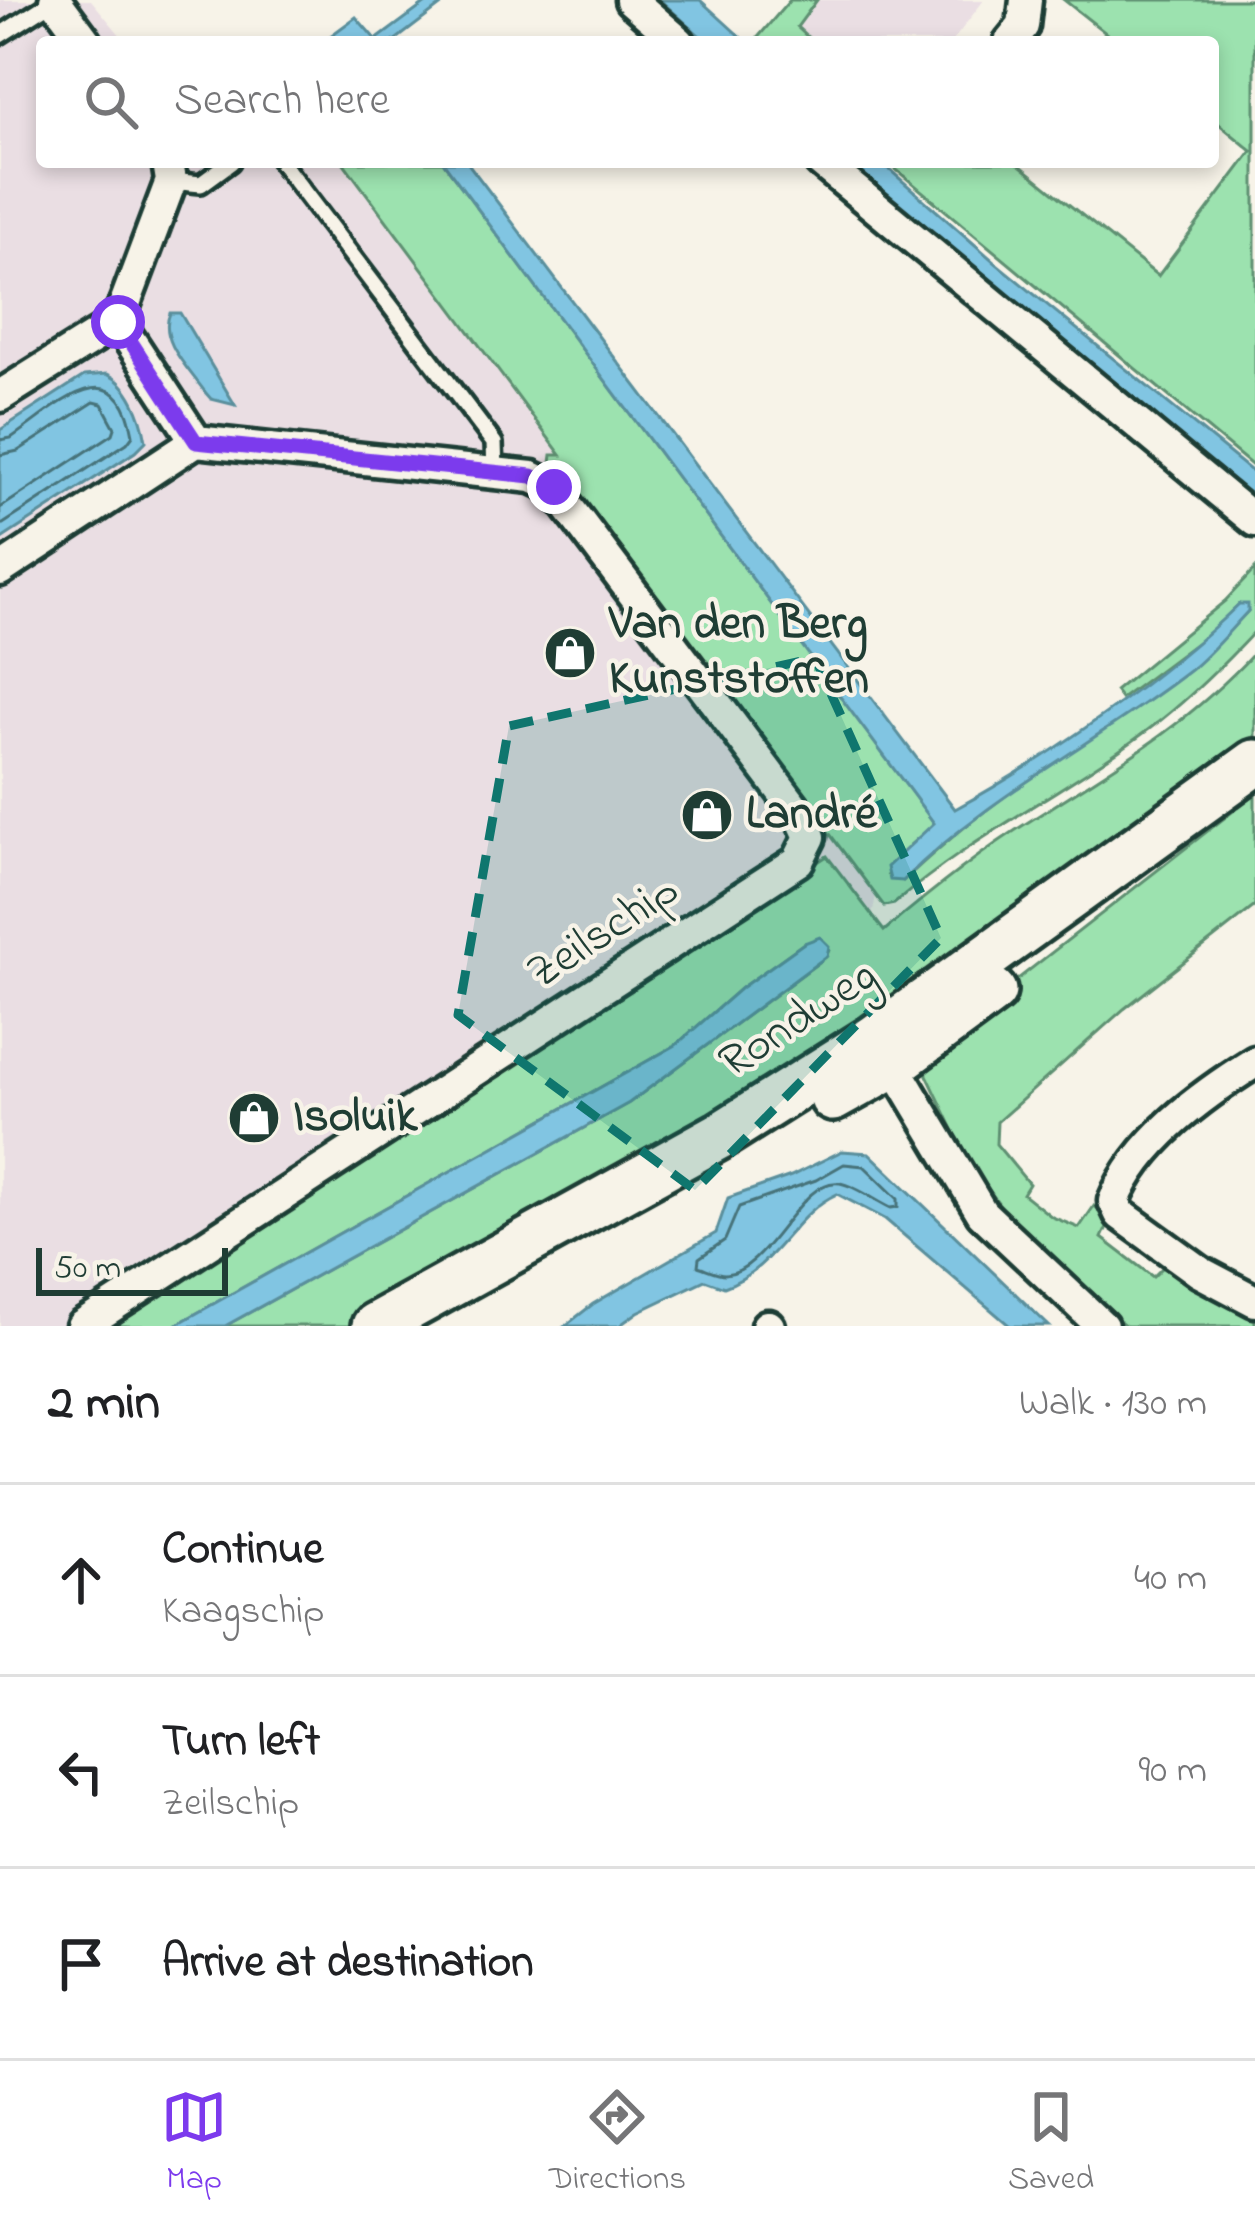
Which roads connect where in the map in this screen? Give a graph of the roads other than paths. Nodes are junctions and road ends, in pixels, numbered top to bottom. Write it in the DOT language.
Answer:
graph roads {
  1 [pos="55,0"];
  2 [pos="631,0"];
  3 [pos="1026,0"];
  4 [pos="0,35"];
  5 [pos="82,36"];
  6 [pos="672,36"];
  7 [pos="1015,36"];
  8 [pos="223,168"];
  9 [pos="286,168"];
  10 [pos="828,168"];
  11 [pos="170,171"];
  12 [pos="118,322"];
  13 [pos="0,396"];
  14 [pos="196,442"];
  15 [pos="495,472"];
  16 [pos="1255,521"];
  17 [pos="0,570"];
  18 [pos="1255,763"];
  19 [pos="1255,784"];
  20 [pos="885,1051"];
  21 [pos="1255,1062"];
  22 [pos="1255,1301"];
  23 [pos="82,1326"];
  24 [pos="375,1326"];
  25 [pos="422,1326"];
  26 [pos="1102,1326"];
  1 -- 4 [label="lane"];
  1 -- 5 [label="street"];
  2 -- 6 [label="street"];
  3 -- 7 [label="street"];
  8 -- 11 [label="lane"];
  9 -- 15 [label="lane"];
  10 -- 16 [label="street"];
  11 -- 12 [label="street"];
  12 -- 13 [label="street"];
  12 -- 14 [label="street"];
  14 -- 15 [label="street, Zeilschip"];
  14 -- 17 [label="street"];
  15 -- 23 [label="street, Zeilschip"];
  18 -- 20 [label="main road, Rondweg"];
  19 -- 20 [label="main road, Rondweg"];
  20 -- 24 [label="main road, Rondweg"];
  20 -- 25 [label="main road, Rondweg"];
  20 -- 26 [label="street"];
  21 -- 22 [label="street"];
}
